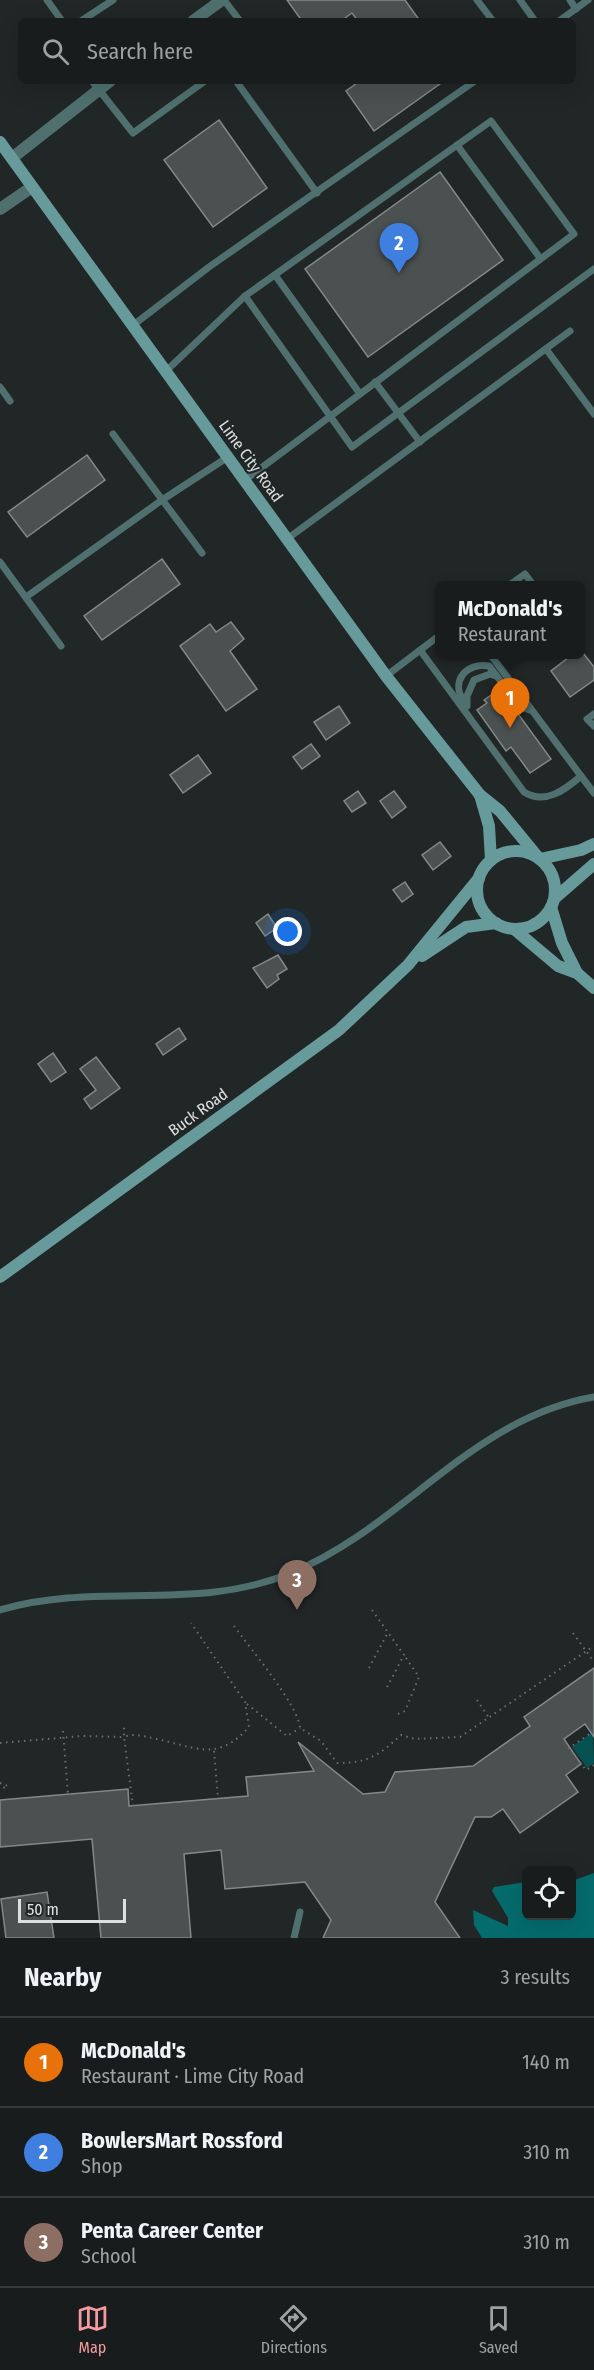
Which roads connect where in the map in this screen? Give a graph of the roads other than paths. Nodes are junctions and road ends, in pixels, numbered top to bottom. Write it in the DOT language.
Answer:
graph roads {
  1 [pos="47,0"];
  2 [pos="112,0"];
  3 [pos="223,0"];
  4 [pos="477,0"];
  5 [pos="520,0"];
  6 [pos="570,0"];
  7 [pos="588,0"];
  8 [pos="576,9"];
  9 [pos="60,18"];
  10 [pos="85,18"];
  11 [pos="197,18"];
  12 [pos="238,18"];
  13 [pos="491,18"];
  14 [pos="533,18"];
  15 [pos="563,18"];
  16 [pos="201,84"];
  17 [pos="238,84"];
  18 [pos="471,84"];
  19 [pos="95,85"];
  20 [pos="0,142"];
  21 [pos="457,145"];
  22 [pos="12,158"];
  23 [pos="32,187"];
  24 [pos="317,193"];
  25 [pos="0,209"];
  26 [pos="540,258"];
  27 [pos="594,269"];
  28 [pos="275,275"];
  29 [pos="245,296"];
  30 [pos="132,326"];
  31 [pos="570,331"];
  32 [pos="546,349"];
  33 [pos="166,371"];
  34 [pos="375,382"];
  35 [pos="0,387"];
  36 [pos="360,394"];
  37 [pos="10,401"];
  38 [pos="399,413"];
  39 [pos="594,414"];
  40 [pos="329,417"];
  41 [pos="113,434"];
  42 [pos="420,442"];
  43 [pos="228,457"];
  44 [pos="245,480"];
  45 [pos="162,500"];
  46 [pos="287,538"];
  47 [pos="202,553"];
  48 [pos="0,562"];
  49 [pos="514,581"];
  50 [pos="531,581"];
  51 [pos="26,597"];
  52 [pos="435,639"];
  53 [pos="61,646"];
  54 [pos="420,650"];
  55 [pos="494,659"];
  56 [pos="386,676"];
  57 [pos="499,677"];
  58 [pos="467,707"];
  59 [pos="533,711"];
  60 [pos="594,714"];
  61 [pos="594,726"];
  62 [pos="581,776"];
  63 [pos="517,784"];
  64 [pos="594,793"];
  65 [pos="480,795"];
  66 [pos="594,844"];
  67 [pos="538,857"];
  68 [pos="491,860"];
  69 [pos="594,864"];
  70 [pos="479,878"];
  71 [pos="553,902"];
  72 [pos="496,923"];
  73 [pos="514,929"];
  74 [pos="408,965"];
  75 [pos="577,973"];
  76 [pos="594,988"];
  77 [pos="0,1277"];
  78 [pos="594,1397"];
  79 [pos="0,1610"];
  80 [pos="300,1912"];
  81 [pos="294,1938"];
  1 -- 9 [label="lane"];
  2 -- 10 [label="lane"];
  3 -- 11 [label="street"];
  3 -- 12 [label="lane"];
  4 -- 13 [label="lane"];
  5 -- 14 [label="lane"];
  6 -- 8 [label="lane"];
  7 -- 8 [label="lane"];
  8 -- 15 [label="lane"];
  16 -- 19 [label="lane"];
  17 -- 24 [label="lane"];
  18 -- 24 [label="lane"];
  19 -- 22 [label="street"];
  20 -- 22 [label="street, Lime City Road"];
  21 -- 26 [label="lane"];
  21 -- 26 [label="lane"];
  21 -- 28 [label="lane"];
  22 -- 23 [label="street, Lime City Road"];
  23 -- 25 [label="street"];
  23 -- 30 [label="street, Lime City Road"];
  24 -- 30 [label="lane"];
  26 -- 34 [label="lane"];
  27 -- 38 [label="lane"];
  28 -- 29 [label="lane"];
  28 -- 36 [label="lane"];
  29 -- 33 [label="lane"];
  29 -- 40 [label="lane"];
  30 -- 33 [label="street, Lime City Road"];
  31 -- 32 [label="lane"];
  32 -- 39 [label="lane"];
  32 -- 42 [label="lane"];
  33 -- 43 [label="street, Lime City Road"];
  34 -- 36 [label="lane"];
  34 -- 38 [label="lane"];
  35 -- 37 [label="lane"];
  36 -- 40 [label="lane"];
  38 -- 40 [label="lane"];
  38 -- 42 [label="lane"];
  40 -- 44 [label="lane"];
  41 -- 45 [label="lane"];
  42 -- 46 [label="lane"];
  43 -- 44 [label="street, Lime City Road"];
  43 -- 45 [label="lane"];
  44 -- 46 [label="street, Lime City Road"];
  45 -- 47 [label="lane"];
  45 -- 51 [label="lane"];
  46 -- 56 [label="street, Lime City Road"];
  48 -- 51 [label="lane"];
  49 -- 50 [label="lane"];
  51 -- 53 [label="lane"];
  52 -- 54 [label="lane"];
  54 -- 56 [label="lane"];
  54 -- 63 [label="lane"];
  55 -- 59 [label="lane"];
  56 -- 65 [label="street, Lime City Road"];
  57 -- 58 [label="lane"];
  57 -- 58 [label="lane"];
  57 -- 59 [label="lane"];
  58 -- 63 [label="lane"];
  59 -- 62 [label="lane"];
  60 -- 61 [label="lane"];
  62 -- 63 [label="lane"];
  62 -- 64 [label="lane"];
  65 -- 67 [label="street, Lime City Road"];
  65 -- 68 [label="street, Lime City Road"];
  66 -- 67 [label="street"];
  67 -- 68 [label="street"];
  67 -- 71 [label="street"];
  68 -- 70 [label="street"];
  69 -- 71 [label="street"];
  70 -- 72 [label="street"];
  70 -- 74 [label="street, Buck Road"];
  71 -- 73 [label="street"];
  71 -- 75 [label="street"];
  72 -- 73 [label="street"];
  72 -- 74 [label="street, Buck Road"];
  73 -- 75 [label="street"];
  74 -- 77 [label="street, Buck Road"];
  75 -- 76 [label="street"];
  78 -- 79 [label="lane"];
  80 -- 81 [label="lane"];
}
